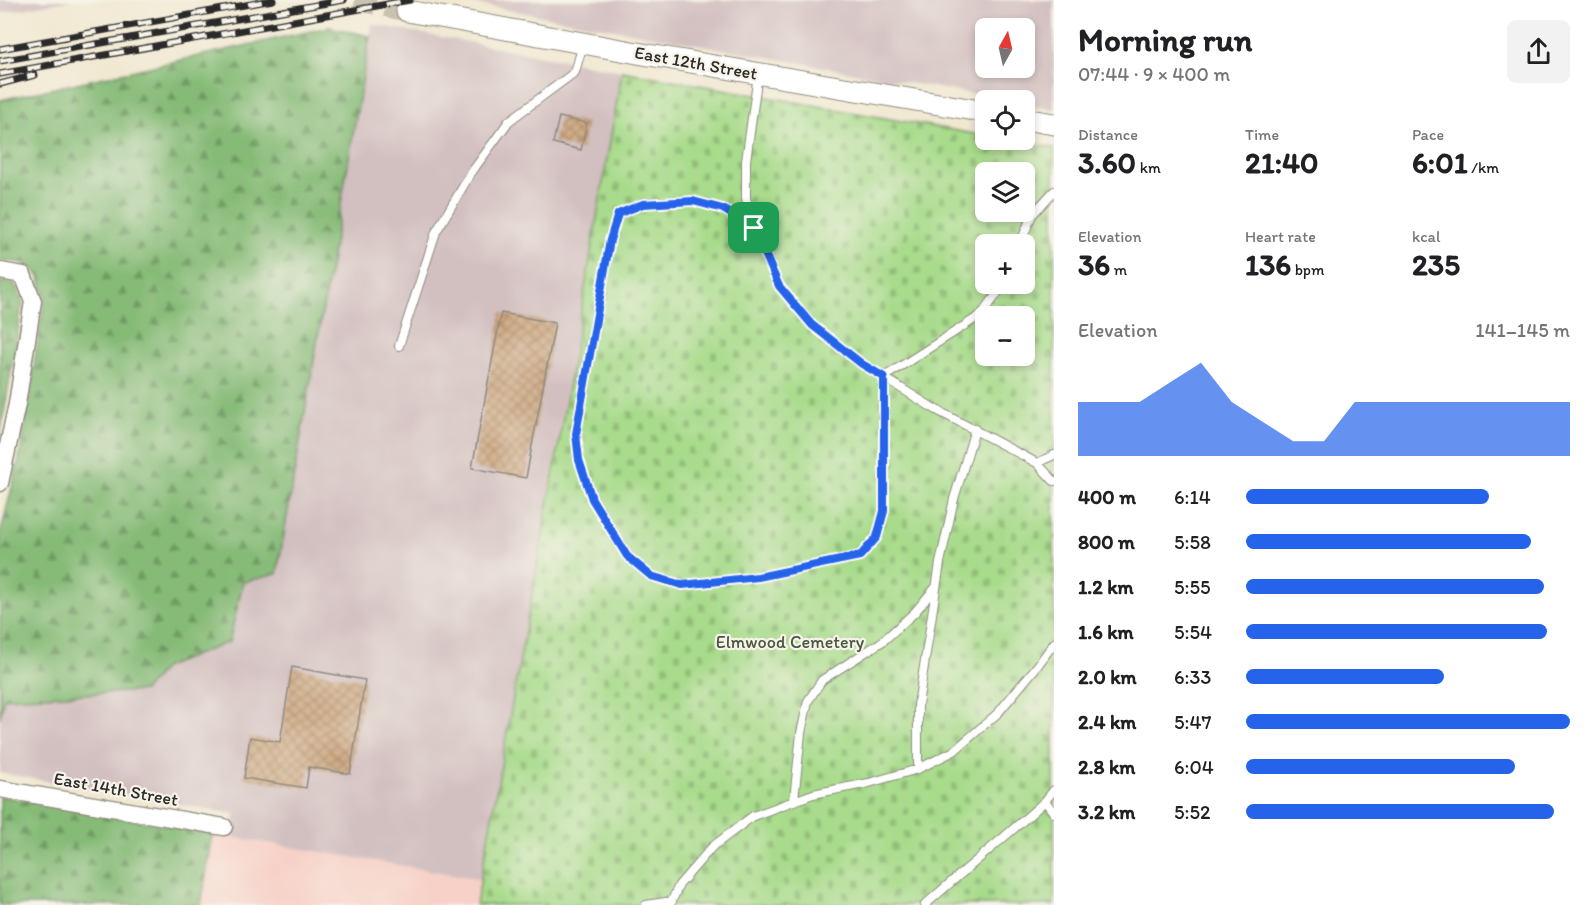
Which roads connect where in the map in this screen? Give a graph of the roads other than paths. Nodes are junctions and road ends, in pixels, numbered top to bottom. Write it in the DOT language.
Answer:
graph roads {
  1 [pos="407,11"];
  2 [pos="584,43"];
  3 [pos="758,74"];
  4 [pos="975,110"];
  5 [pos="1035,121"];
  6 [pos="1054,124"];
  7 [pos="1054,191"];
  8 [pos="754,228"];
  9 [pos="1024,234"];
  10 [pos="0,271"];
  11 [pos="997,294"];
  12 [pos="399,346"];
  13 [pos="884,377"];
  14 [pos="975,429"];
  15 [pos="1054,455"];
  16 [pos="1037,463"];
  17 [pos="1054,481"];
  18 [pos="0,483"];
  19 [pos="936,587"];
  20 [pos="1054,643"];
  21 [pos="918,769"];
  22 [pos="0,789"];
  23 [pos="1054,790"];
  24 [pos="794,800"];
  25 [pos="1046,801"];
  26 [pos="1054,813"];
  27 [pos="225,827"];
  28 [pos="671,903"];
  29 [pos="646,905"];
  30 [pos="925,905"];
  1 -- 2 [label="street, East 12th Street"];
  2 -- 3 [label="street, East 12th Street"];
  2 -- 12 [label="lane"];
  3 -- 4 [label="street, East 12th Street"];
  3 -- 8 [label="lane"];
  5 -- 6 [label="street"];
  7 -- 9 [label="lane"];
  8 -- 13 [label="lane"];
  8 -- 13 [label="lane"];
  10 -- 18 [label="street"];
  11 -- 13 [label="lane"];
  13 -- 14 [label="lane"];
  14 -- 16 [label="lane"];
  14 -- 19 [label="lane"];
  15 -- 16 [label="lane"];
  16 -- 17 [label="lane"];
  19 -- 21 [label="lane"];
  19 -- 24 [label="lane"];
  20 -- 21 [label="lane"];
  21 -- 24 [label="lane"];
  22 -- 27 [label="street, East 14th Street"];
  23 -- 25 [label="lane"];
  24 -- 28 [label="lane"];
  25 -- 26 [label="lane"];
  25 -- 30 [label="lane"];
  28 -- 29 [label="lane"];
}
